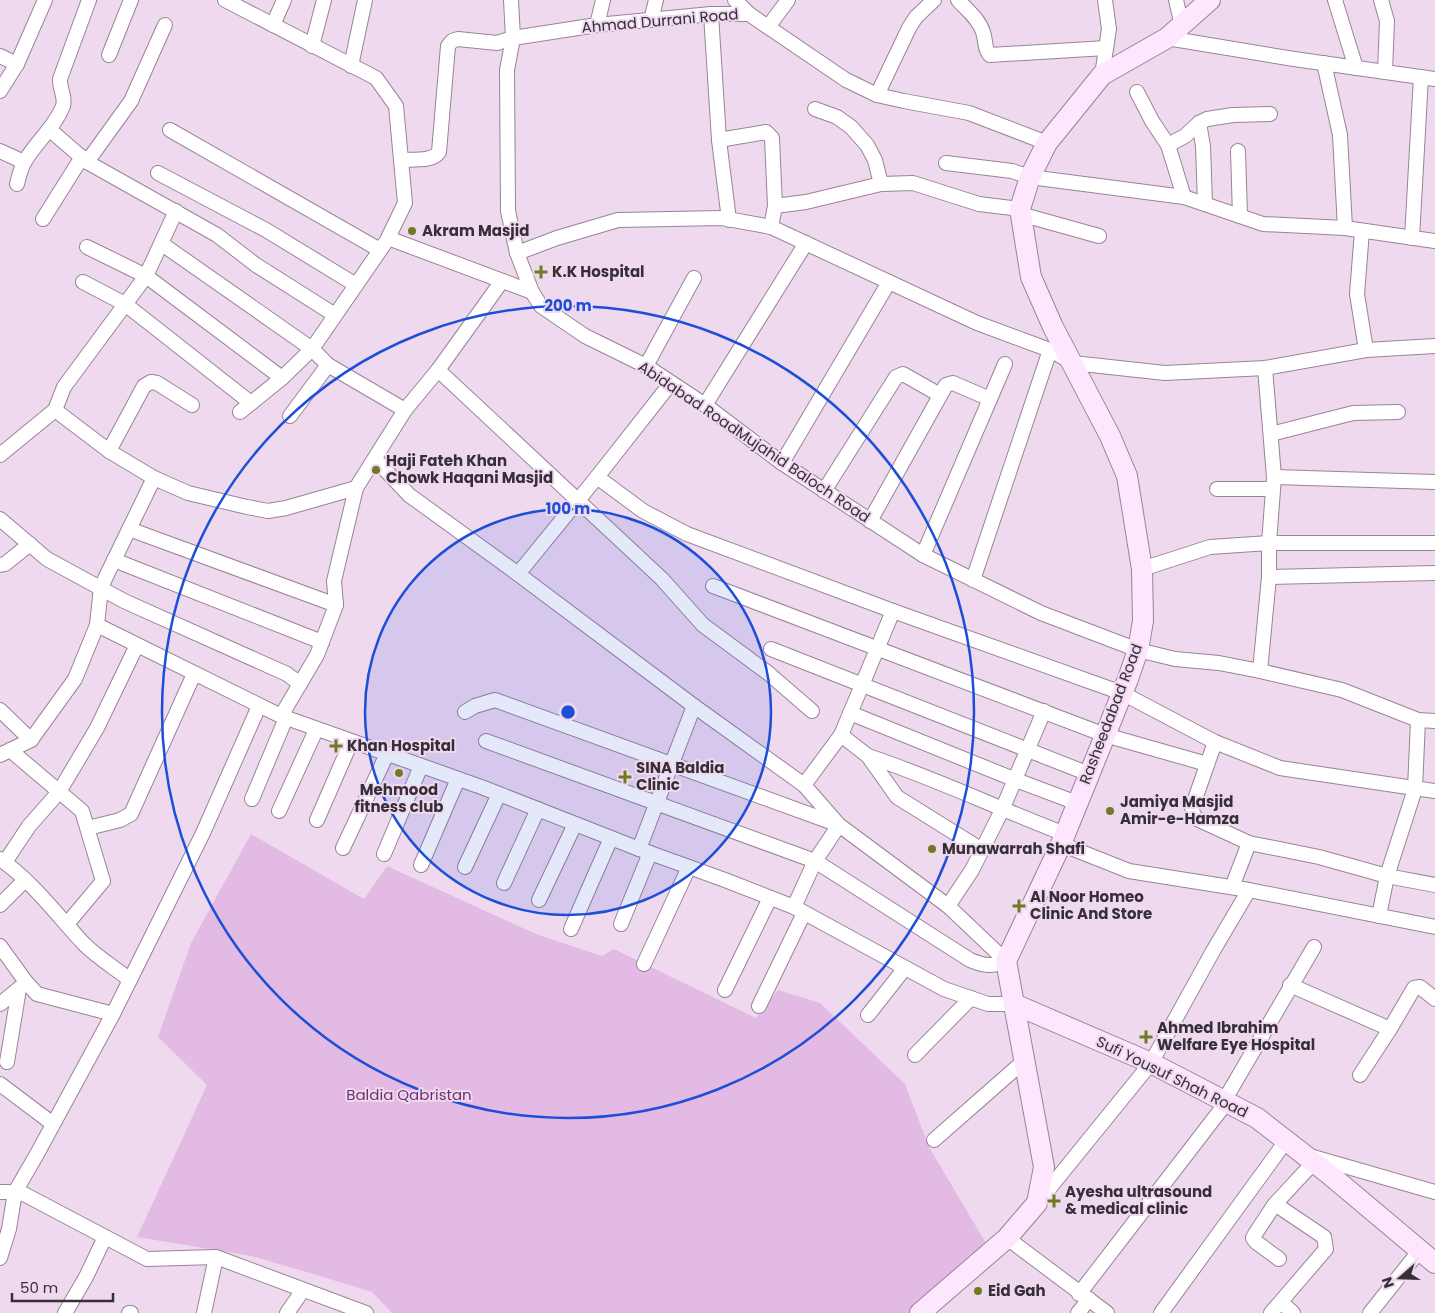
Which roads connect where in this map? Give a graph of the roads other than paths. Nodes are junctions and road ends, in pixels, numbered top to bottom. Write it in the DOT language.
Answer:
graph roads {
  1 [pos="45,0"];
  2 [pos="90,0"];
  3 [pos="131,0"];
  4 [pos="284,0"];
  5 [pos="324,0"];
  6 [pos="365,0"];
  7 [pos="511,0"];
  8 [pos="603,0"];
  9 [pos="656,0"];
  10 [pos="735,0"];
  11 [pos="788,0"];
  12 [pos="934,0"];
  13 [pos="958,0"];
  14 [pos="1104,0"];
  15 [pos="1176,0"];
  16 [pos="1210,0"];
  17 [pos="1334,0"];
  18 [pos="1381,0"];
  19 [pos="232,2"];
  20 [pos="711,14"];
  21 [pos="749,14"];
  22 [pos="651,20"];
  23 [pos="165,25"];
  24 [pos="273,25"];
  25 [pos="597,25"];
  26 [pos="768,27"];
  27 [pos="1174,32"];
  28 [pos="513,38"];
  29 [pos="312,46"];
  30 [pos="1106,48"];
  31 [pos="109,55"];
  32 [pos="0,56"];
  33 [pos="1324,63"];
  34 [pos="17,64"];
  35 [pos="351,66"];
  36 [pos="1356,68"];
  37 [pos="1385,72"];
  38 [pos="1102,75"];
  39 [pos="1421,77"];
  40 [pos="1435,79"];
  41 [pos="0,91"];
  42 [pos="1137,92"];
  43 [pos="876,95"];
  44 [pos="816,109"];
  45 [pos="1270,114"];
  46 [pos="1199,123"];
  47 [pos="49,129"];
  48 [pos="170,130"];
  49 [pos="719,140"];
  50 [pos="1047,143"];
  51 [pos="1168,144"];
  52 [pos="0,151"];
  53 [pos="1238,151"];
  54 [pos="85,159"];
  55 [pos="401,160"];
  56 [pos="24,162"];
  57 [pos="946,163"];
  58 [pos="158,173"];
  59 [pos="1030,177"];
  60 [pos="17,184"];
  61 [pos="881,184"];
  62 [pos="1184,197"];
  63 [pos="1205,204"];
  64 [pos="775,206"];
  65 [pos="176,211"];
  66 [pos="1020,211"];
  67 [pos="1240,216"];
  68 [pos="43,220"];
  69 [pos="729,220"];
  70 [pos="771,227"];
  71 [pos="1346,228"];
  72 [pos="1362,231"];
  73 [pos="1099,236"];
  74 [pos="1412,238"];
  75 [pos="1435,241"];
  76 [pos="806,243"];
  77 [pos="162,244"];
  78 [pos="384,244"];
  79 [pos="87,247"];
  80 [pos="517,253"];
  81 [pos="146,276"];
  82 [pos="694,278"];
  83 [pos="502,281"];
  84 [pos="83,282"];
  85 [pos="889,282"];
  86 [pos="356,285"];
  87 [pos="532,292"];
  88 [pos="126,304"];
  89 [pos="335,315"];
  90 [pos="1435,346"];
  91 [pos="312,348"];
  92 [pos="1050,350"];
  93 [pos="1366,350"];
  94 [pos="1073,363"];
  95 [pos="1006,364"];
  96 [pos="328,366"];
  97 [pos="646,366"];
  98 [pos="1265,368"];
  99 [pos="438,370"];
  100 [pos="282,378"];
  101 [pos="671,382"];
  102 [pos="940,395"];
  103 [pos="990,399"];
  104 [pos="192,405"];
  105 [pos="705,405"];
  106 [pos="55,410"];
  107 [pos="405,410"];
  108 [pos="1398,412"];
  109 [pos="290,416"];
  110 [pos="1271,434"];
  111 [pos="110,451"];
  112 [pos="0,455"];
  113 [pos="375,459"];
  114 [pos="782,463"];
  115 [pos="597,477"];
  116 [pos="154,478"];
  117 [pos="1435,482"];
  118 [pos="1274,483"];
  119 [pos="356,488"];
  120 [pos="1216,489"];
  121 [pos="824,491"];
  122 [pos="578,501"];
  123 [pos="0,519"];
  124 [pos="870,521"];
  125 [pos="129,530"];
  126 [pos="1269,543"];
  127 [pos="1435,543"];
  128 [pos="30,544"];
  129 [pos="923,555"];
  130 [pos="114,560"];
  131 [pos="0,565"];
  132 [pos="1142,568"];
  133 [pos="1435,573"];
  134 [pos="518,574"];
  135 [pos="1269,577"];
  136 [pos="973,580"];
  137 [pos="713,586"];
  138 [pos="101,587"];
  139 [pos="336,605"];
  140 [pos="893,611"];
  141 [pos="97,625"];
  142 [pos="322,642"];
  143 [pos="136,645"];
  144 [pos="877,648"];
  145 [pos="771,649"];
  146 [pos="1138,650"];
  147 [pos="1260,671"];
  148 [pos="194,674"];
  149 [pos="300,684"];
  150 [pos="862,684"];
  151 [pos="1122,692"];
  152 [pos="259,706"];
  153 [pos="694,706"];
  154 [pos="0,710"];
  155 [pos="812,711"];
  156 [pos="1044,711"];
  157 [pos="465,712"];
  158 [pos="850,713"];
  159 [pos="283,717"];
  160 [pos="1418,720"];
  161 [pos="1435,721"];
  162 [pos="316,730"];
  163 [pos="842,735"];
  164 [pos="1105,735"];
  165 [pos="31,740"];
  166 [pos="486,741"];
  167 [pos="351,742"];
  168 [pos="1215,742"];
  169 [pos="1028,751"];
  170 [pos="5,752"];
  171 [pos="387,754"];
  172 [pos="868,756"];
  173 [pos="1207,764"];
  174 [pos="671,765"];
  175 [pos="421,766"];
  176 [pos="1089,774"];
  177 [pos="458,779"];
  178 [pos="1016,780"];
  179 [pos="804,785"];
  180 [pos="1415,789"];
  181 [pos="59,792"];
  182 [pos="1435,792"];
  183 [pos="499,794"];
  184 [pos="252,799"];
  185 [pos="1077,803"];
  186 [pos="656,804"];
  187 [pos="538,809"];
  188 [pos="1002,810"];
  189 [pos="280,811"];
  190 [pos="317,820"];
  191 [pos="575,824"];
  192 [pos="839,825"];
  193 [pos="88,828"];
  194 [pos="611,838"];
  195 [pos="1063,839"];
  196 [pos="1249,843"];
  197 [pos="343,848"];
  198 [pos="982,850"];
  199 [pos="644,851"];
  200 [pos="384,854"];
  201 [pos="2,861"];
  202 [pos="815,861"];
  203 [pos="421,865"];
  204 [pos="465,867"];
  205 [pos="689,867"];
  206 [pos="1387,876"];
  207 [pos="25,880"];
  208 [pos="504,883"];
  209 [pos="1435,885"];
  210 [pos="1232,887"];
  211 [pos="1249,890"];
  212 [pos="770,898"];
  213 [pos="539,900"];
  214 [pos="0,906"];
  215 [pos="948,906"];
  216 [pos="799,910"];
  217 [pos="1379,916"];
  218 [pos="68,924"];
  219 [pos="621,924"];
  220 [pos="1435,927"];
  221 [pos="571,929"];
  222 [pos="1314,946"];
  223 [pos="1,949"];
  224 [pos="1006,961"];
  225 [pos="644,964"];
  226 [pos="905,968"];
  227 [pos="130,980"];
  228 [pos="1290,984"];
  229 [pos="22,986"];
  230 [pos="725,990"];
  231 [pos="971,998"];
  232 [pos="1435,999"];
  233 [pos="0,1004"];
  234 [pos="1014,1004"];
  235 [pos="759,1006"];
  236 [pos="113,1014"];
  237 [pos="868,1015"];
  238 [pos="1390,1029"];
  239 [pos="915,1055"];
  240 [pos="1024,1061"];
  241 [pos="7,1062"];
  242 [pos="1151,1063"];
  243 [pos="1360,1075"];
  244 [pos="0,1084"];
  245 [pos="1225,1102"];
  246 [pos="53,1124"];
  247 [pos="934,1140"];
  248 [pos="1286,1142"];
  249 [pos="1309,1158"];
  250 [pos="0,1182"];
  251 [pos="0,1192"];
  252 [pos="14,1192"];
  253 [pos="1435,1192"];
  254 [pos="1037,1203"];
  255 [pos="1275,1204"];
  256 [pos="105,1237"];
  257 [pos="1007,1238"];
  258 [pos="1420,1250"];
  259 [pos="216,1257"];
  260 [pos="0,1258"];
  261 [pos="1279,1259"];
  262 [pos="1435,1263"];
  263 [pos="303,1290"];
  264 [pos="1084,1296"];
  265 [pos="1281,1302"];
  266 [pos="65,1313"];
  267 [pos="204,1313"];
  268 [pos="287,1313"];
  269 [pos="366,1313"];
  270 [pos="920,1313"];
  271 [pos="1078,1313"];
  272 [pos="1107,1313"];
  273 [pos="1161,1313"];
  274 [pos="1271,1313"];
  275 [pos="1293,1313"];
  276 [pos="1370,1313"];
  1 -- 34 [label="street"];
  2 -- 47 [label="street"];
  3 -- 31 [label="street"];
  4 -- 24 [label="street"];
  5 -- 29 [label="street"];
  6 -- 35 [label="street"];
  7 -- 28 [label="street, Abidabad RoadMujahid Baloch Road"];
  8 -- 25 [label="street"];
  9 -- 22 [label="street"];
  10 -- 21 [label="street"];
  11 -- 26 [label="street"];
  12 -- 43 [label="street"];
  13 -- 30 [label="street"];
  14 -- 30 [label="street"];
  15 -- 27 [label="street"];
  16 -- 27 [label="main road, Rasheedabad Road"];
  17 -- 36 [label="street"];
  18 -- 37 [label="street"];
  19 -- 24 [label="street"];
  20 -- 21 [label="street, Ahmad Durrani Road"];
  20 -- 22 [label="street, Ahmad Durrani Road"];
  20 -- 49 [label="street"];
  21 -- 26 [label="street, Ahmad Durrani Road"];
  22 -- 25 [label="street, Ahmad Durrani Road"];
  23 -- 54 [label="street"];
  24 -- 29 [label="street"];
  25 -- 28 [label="street, Ahmad Durrani Road"];
  26 -- 43 [label="street, Ahmad Durrani Road"];
  27 -- 33 [label="street"];
  27 -- 38 [label="main road, Rasheedabad Road"];
  28 -- 55 [label="street, Ahmad Durrani Road"];
  28 -- 80 [label="street, Abidabad RoadMujahid Baloch Road"];
  29 -- 35 [label="street"];
  30 -- 38 [label="street"];
  32 -- 34 [label="street"];
  33 -- 36 [label="street"];
  33 -- 71 [label="street"];
  34 -- 41 [label="street"];
  35 -- 55 [label="street"];
  36 -- 37 [label="street"];
  37 -- 39 [label="street"];
  38 -- 50 [label="main road, Rasheedabad Road"];
  39 -- 40 [label="street"];
  39 -- 74 [label="street"];
  42 -- 51 [label="street"];
  43 -- 50 [label="street, Ahmad Durrani Road"];
  44 -- 61 [label="street"];
  45 -- 46 [label="street"];
  46 -- 51 [label="street"];
  46 -- 63 [label="street"];
  47 -- 54 [label="street"];
  47 -- 56 [label="street"];
  48 -- 78 [label="street"];
  49 -- 64 [label="street"];
  49 -- 69 [label="street"];
  50 -- 59 [label="main road, Rasheedabad Road"];
  51 -- 62 [label="street"];
  52 -- 56 [label="street"];
  53 -- 67 [label="street"];
  54 -- 65 [label="street"];
  54 -- 68 [label="street"];
  55 -- 78 [label="street"];
  56 -- 60 [label="street"];
  57 -- 59 [label="street"];
  58 -- 86 [label="street"];
  59 -- 62 [label="street"];
  59 -- 66 [label="main road, Rasheedabad Road"];
  61 -- 64 [label="street"];
  61 -- 66 [label="street"];
  62 -- 63 [label="street"];
  63 -- 67 [label="street"];
  64 -- 70 [label="street"];
  65 -- 77 [label="street"];
  65 -- 89 [label="street"];
  66 -- 73 [label="street"];
  66 -- 94 [label="main road, Rasheedabad Road"];
  67 -- 71 [label="street"];
  69 -- 70 [label="street"];
  69 -- 80 [label="street"];
  70 -- 76 [label="street"];
  71 -- 72 [label="street"];
  72 -- 74 [label="street"];
  72 -- 93 [label="street"];
  74 -- 75 [label="street"];
  76 -- 85 [label="street"];
  76 -- 105 [label="street"];
  77 -- 81 [label="street"];
  77 -- 91 [label="street"];
  78 -- 83 [label="street"];
  78 -- 86 [label="street"];
  79 -- 81 [label="street"];
  80 -- 87 [label="street, Abidabad RoadMujahid Baloch Road"];
  81 -- 88 [label="street"];
  81 -- 100 [label="street"];
  82 -- 97 [label="street"];
  83 -- 87 [label="street"];
  83 -- 99 [label="street"];
  84 -- 88 [label="street"];
  85 -- 92 [label="street"];
  85 -- 114 [label="street"];
  86 -- 89 [label="street"];
  87 -- 97 [label="street, Abidabad RoadMujahid Baloch Road"];
  88 -- 100 [label="street"];
  88 -- 106 [label="street"];
  89 -- 91 [label="street"];
  90 -- 93 [label="street"];
  91 -- 96 [label="street"];
  91 -- 100 [label="street"];
  92 -- 94 [label="street"];
  92 -- 136 [label="street"];
  93 -- 98 [label="street"];
  94 -- 98 [label="street"];
  94 -- 132 [label="main road, Rasheedabad Road"];
  95 -- 103 [label="street"];
  96 -- 107 [label="street"];
  96 -- 109 [label="street"];
  97 -- 101 [label="street, Abidabad RoadMujahid Baloch Road"];
  98 -- 110 [label="street"];
  99 -- 107 [label="street"];
  99 -- 122 [label="street"];
  101 -- 105 [label="street, Abidabad RoadMujahid Baloch Road"];
  101 -- 115 [label="street"];
  102 -- 103 [label="street"];
  102 -- 121 [label="street"];
  102 -- 124 [label="street"];
  103 -- 129 [label="street"];
  104 -- 111 [label="street"];
  105 -- 114 [label="street, Abidabad RoadMujahid Baloch Road"];
  106 -- 111 [label="street"];
  106 -- 112 [label="street"];
  107 -- 113 [label="street"];
  108 -- 110 [label="street"];
  110 -- 118 [label="street"];
  111 -- 116 [label="street"];
  113 -- 119 [label="street"];
  113 -- 134 [label="street"];
  114 -- 121 [label="street, Abidabad RoadMujahid Baloch Road"];
  115 -- 122 [label="street"];
  115 -- 140 [label="street"];
  116 -- 119 [label="street"];
  116 -- 125 [label="street"];
  117 -- 118 [label="street"];
  118 -- 120 [label="street"];
  118 -- 126 [label="street"];
  119 -- 139 [label="street"];
  121 -- 124 [label="street, Abidabad RoadMujahid Baloch Road"];
  122 -- 134 [label="street"];
  122 -- 155 [label="street"];
  123 -- 128 [label="street"];
  124 -- 129 [label="street, Abidabad RoadMujahid Baloch Road"];
  125 -- 130 [label="street"];
  125 -- 139 [label="street"];
  126 -- 127 [label="street"];
  126 -- 132 [label="street"];
  126 -- 135 [label="street"];
  128 -- 131 [label="street"];
  128 -- 138 [label="street"];
  129 -- 136 [label="street, Abidabad RoadMujahid Baloch Road"];
  130 -- 138 [label="street"];
  130 -- 142 [label="street"];
  132 -- 146 [label="main road, Rasheedabad Road"];
  133 -- 135 [label="street"];
  134 -- 153 [label="street"];
  135 -- 147 [label="street"];
  136 -- 146 [label="street, Abidabad RoadMujahid Baloch Road"];
  137 -- 144 [label="street"];
  138 -- 141 [label="street"];
  138 -- 149 [label="street"];
  139 -- 142 [label="street"];
  140 -- 144 [label="street"];
  140 -- 151 [label="street"];
  141 -- 143 [label="street"];
  141 -- 165 [label="street"];
  142 -- 149 [label="street"];
  143 -- 148 [label="street"];
  143 -- 181 [label="street"];
  144 -- 150 [label="street"];
  144 -- 156 [label="street"];
  145 -- 150 [label="street"];
  146 -- 147 [label="street, Abidabad RoadMujahid Baloch Road"];
  146 -- 151 [label="main road, Rasheedabad Road"];
  147 -- 160 [label="street, Abidabad RoadMujahid Baloch Road"];
  148 -- 152 [label="street"];
  148 -- 193 [label="street"];
  149 -- 159 [label="street"];
  150 -- 158 [label="street"];
  150 -- 169 [label="street"];
  151 -- 164 [label="main road, Rasheedabad Road"];
  151 -- 168 [label="street"];
  152 -- 159 [label="street"];
  152 -- 227 [label="street"];
  153 -- 174 [label="street"];
  153 -- 179 [label="street"];
  154 -- 165 [label="street"];
  156 -- 164 [label="street"];
  156 -- 169 [label="street"];
  157 -- 174 [label="street"];
  158 -- 163 [label="street"];
  158 -- 178 [label="street"];
  159 -- 162 [label="street"];
  159 -- 184 [label="street"];
  160 -- 161 [label="street, Abidabad RoadMujahid Baloch Road"];
  160 -- 180 [label="street"];
  162 -- 167 [label="street"];
  162 -- 189 [label="street"];
  163 -- 172 [label="street"];
  163 -- 179 [label="street"];
  164 -- 173 [label="street"];
  164 -- 176 [label="main road, Rasheedabad Road"];
  165 -- 170 [label="street"];
  166 -- 186 [label="street"];
  167 -- 171 [label="street"];
  167 -- 190 [label="street"];
  168 -- 173 [label="street"];
  168 -- 180 [label="street"];
  169 -- 176 [label="street"];
  169 -- 178 [label="street"];
  170 -- 181 [label="street"];
  171 -- 175 [label="street"];
  171 -- 197 [label="street"];
  172 -- 188 [label="street"];
  172 -- 198 [label="street"];
  173 -- 196 [label="street"];
  174 -- 186 [label="street"];
  174 -- 192 [label="street"];
  175 -- 177 [label="street"];
  175 -- 200 [label="street"];
  176 -- 185 [label="main road, Rasheedabad Road"];
  177 -- 183 [label="street"];
  177 -- 203 [label="street"];
  178 -- 185 [label="street"];
  178 -- 188 [label="street"];
  179 -- 192 [label="street"];
  180 -- 182 [label="street"];
  180 -- 206 [label="street"];
  181 -- 193 [label="street"];
  181 -- 201 [label="street"];
  183 -- 187 [label="street"];
  183 -- 204 [label="street"];
  185 -- 195 [label="main road, Rasheedabad Road"];
  186 -- 199 [label="street"];
  186 -- 202 [label="street"];
  187 -- 191 [label="street"];
  187 -- 208 [label="street"];
  188 -- 195 [label="street"];
  188 -- 198 [label="street"];
  191 -- 194 [label="street"];
  191 -- 213 [label="street"];
  192 -- 202 [label="street"];
  192 -- 215 [label="street"];
  193 -- 218 [label="street"];
  194 -- 199 [label="street"];
  194 -- 221 [label="street"];
  195 -- 210 [label="street"];
  195 -- 224 [label="main road, Rasheedabad Road"];
  196 -- 206 [label="street"];
  196 -- 210 [label="street"];
  198 -- 215 [label="street"];
  199 -- 205 [label="street"];
  199 -- 219 [label="street"];
  201 -- 207 [label="street"];
  202 -- 216 [label="street"];
  202 -- 224 [label="street"];
  205 -- 212 [label="street"];
  205 -- 225 [label="street"];
  206 -- 209 [label="street"];
  206 -- 217 [label="street"];
  207 -- 214 [label="street"];
  207 -- 218 [label="street"];
  210 -- 211 [label="street"];
  211 -- 217 [label="street"];
  211 -- 242 [label="street"];
  212 -- 216 [label="street"];
  212 -- 230 [label="street"];
  215 -- 224 [label="street"];
  216 -- 226 [label="street"];
  216 -- 235 [label="street"];
  217 -- 220 [label="street"];
  218 -- 227 [label="street"];
  222 -- 228 [label="street"];
  223 -- 229 [label="street"];
  224 -- 234 [label="main road"];
  226 -- 231 [label="street"];
  226 -- 237 [label="street"];
  227 -- 236 [label="street"];
  228 -- 238 [label="street"];
  228 -- 245 [label="street"];
  229 -- 233 [label="street"];
  229 -- 236 [label="street"];
  229 -- 241 [label="street"];
  231 -- 234 [label="street"];
  231 -- 239 [label="street"];
  232 -- 238 [label="street"];
  234 -- 240 [label="main road"];
  234 -- 242 [label="main road, Sufi Yousuf Shah Road"];
  236 -- 246 [label="street"];
  238 -- 243 [label="street"];
  240 -- 247 [label="street"];
  240 -- 254 [label="main road"];
  242 -- 245 [label="main road, Sufi Yousuf Shah Road"];
  242 -- 254 [label="street"];
  244 -- 246 [label="street"];
  245 -- 248 [label="main road, Sufi Yousuf Shah Road"];
  245 -- 264 [label="street"];
  246 -- 252 [label="street"];
  248 -- 249 [label="main road, Sufi Yousuf Shah Road"];
  248 -- 273 [label="street"];
  249 -- 253 [label="street"];
  249 -- 255 [label="street"];
  249 -- 258 [label="main road, Sufi Yousuf Shah Road"];
  250 -- 252 [label="street"];
  251 -- 252 [label="street"];
  252 -- 256 [label="street"];
  252 -- 260 [label="street"];
  254 -- 257 [label="main road"];
  255 -- 261 [label="street"];
  255 -- 265 [label="street"];
  256 -- 259 [label="street"];
  256 -- 266 [label="street"];
  257 -- 264 [label="street"];
  257 -- 270 [label="main road"];
  258 -- 262 [label="main road, Sufi Yousuf Shah Road"];
  258 -- 276 [label="street"];
  259 -- 263 [label="street"];
  259 -- 267 [label="street"];
  263 -- 268 [label="street"];
  263 -- 269 [label="street"];
  264 -- 271 [label="street"];
  264 -- 272 [label="street"];
  265 -- 274 [label="street"];
  265 -- 275 [label="street"];
}
